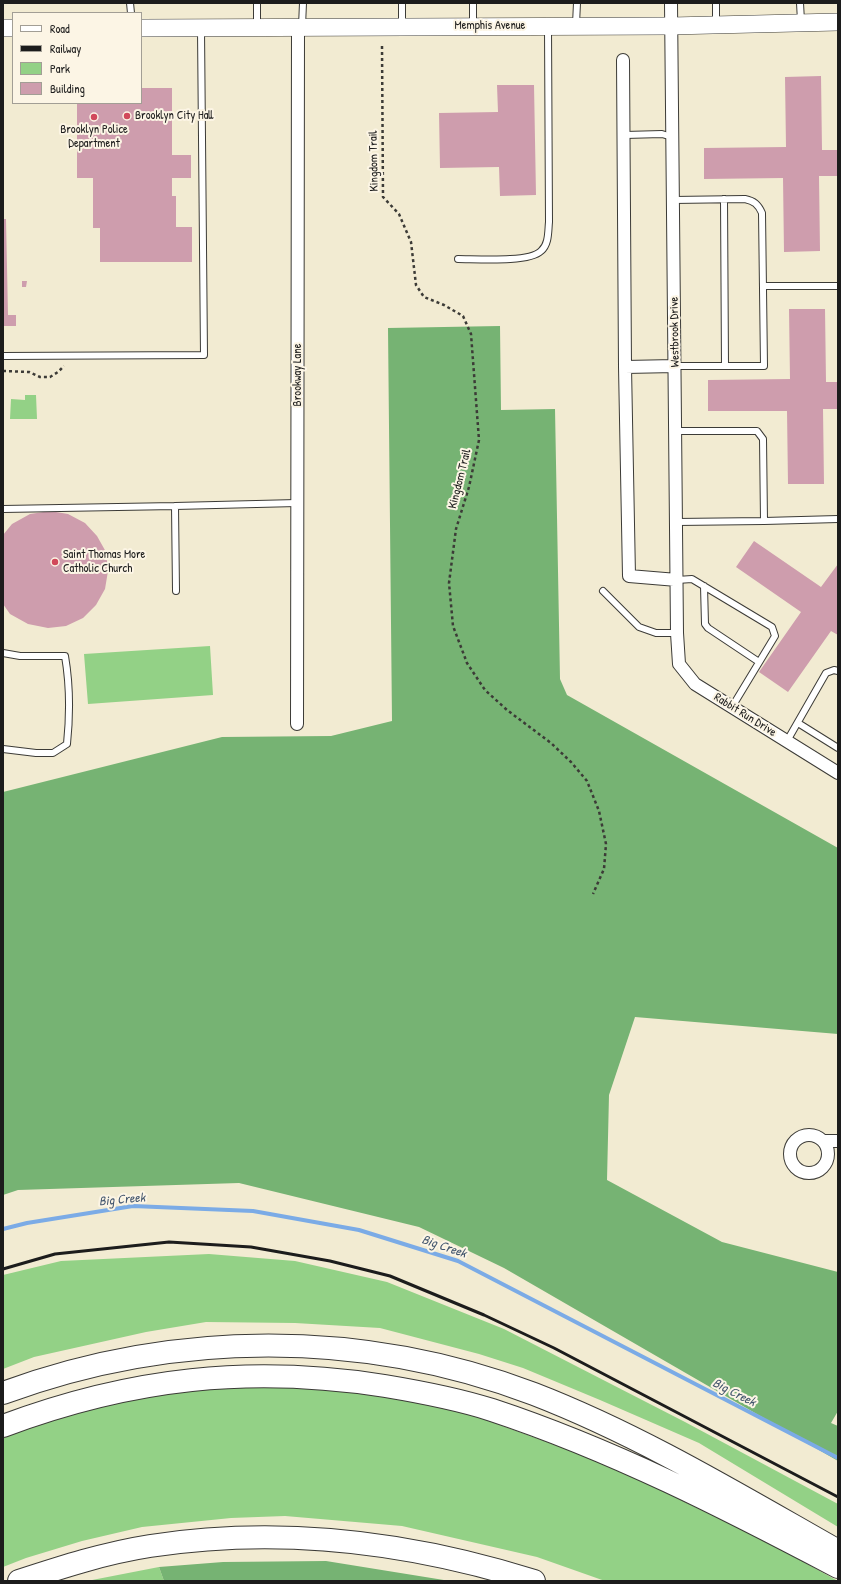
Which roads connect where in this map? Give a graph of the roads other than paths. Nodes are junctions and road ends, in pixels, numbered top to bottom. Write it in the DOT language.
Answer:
graph roads {
  1 [pos="257,3"];
  2 [pos="303,3"];
  3 [pos="402,3"];
  4 [pos="473,3"];
  5 [pos="577,3"];
  6 [pos="671,3"];
  7 [pos="716,3"];
  8 [pos="800,3"];
  9 [pos="801,22"];
  10 [pos="838,22"];
  11 [pos="716,25"];
  12 [pos="473,26"];
  13 [pos="548,26"];
  14 [pos="576,26"];
  15 [pos="671,26"];
  16 [pos="257,27"];
  17 [pos="300,27"];
  18 [pos="402,27"];
  19 [pos="142,28"];
  20 [pos="201,28"];
  21 [pos="623,60"];
  22 [pos="625,135"];
  23 [pos="672,137"];
  24 [pos="724,199"];
  25 [pos="673,200"];
  26 [pos="458,259"];
  27 [pos="763,286"];
  28 [pos="838,286"];
  29 [pos="3,356"];
  30 [pos="675,366"];
  31 [pos="725,366"];
  32 [pos="625,367"];
  33 [pos="676,431"];
  34 [pos="297,503"];
  35 [pos="175,506"];
  36 [pos="3,509"];
  37 [pos="838,519"];
  38 [pos="764,521"];
  39 [pos="676,522"];
  40 [pos="677,580"];
  41 [pos="704,586"];
  42 [pos="176,591"];
  43 [pos="603,591"];
  44 [pos="677,636"];
  45 [pos="3,653"];
  46 [pos="759,662"];
  47 [pos="838,671"];
  48 [pos="732,707"];
  49 [pos="297,724"];
  50 [pos="798,724"];
  51 [pos="787,741"];
  52 [pos="838,748"];
  53 [pos="3,749"];
  54 [pos="838,773"];
  55 [pos="823,1141"];
  56 [pos="838,1141"];
  57 [pos="3,1392"];
  58 [pos="3,1426"];
  59 [pos="838,1550"];
  60 [pos="838,1567"];
  61 [pos="19,1581"];
  62 [pos="534,1581"];
  1 -- 16 [label="lane"];
  2 -- 17 [label="lane"];
  3 -- 18 [label="lane"];
  4 -- 12 [label="lane"];
  5 -- 14 [label="lane"];
  6 -- 15 [label="street, Westbrook Drive"];
  7 -- 11 [label="lane"];
  8 -- 9 [label="lane"];
  9 -- 10 [label="main road, Memphis Avenue"];
  9 -- 11 [label="main road, Memphis Avenue"];
  11 -- 15 [label="main road, Memphis Avenue"];
  12 -- 13 [label="main road, Memphis Avenue"];
  12 -- 18 [label="main road, Memphis Avenue"];
  13 -- 14 [label="main road, Memphis Avenue"];
  13 -- 26 [label="lane"];
  14 -- 15 [label="main road, Memphis Avenue"];
  15 -- 23 [label="street, Westbrook Drive"];
  16 -- 17 [label="main road, Memphis Avenue"];
  16 -- 20 [label="main road, Memphis Avenue"];
  17 -- 18 [label="main road, Memphis Avenue"];
  17 -- 34 [label="street, Brookway Lane"];
  19 -- 20 [label="main road, Memphis Avenue"];
  20 -- 29 [label="lane"];
  21 -- 22 [label="street"];
  22 -- 23 [label="lane"];
  22 -- 32 [label="street"];
  23 -- 25 [label="street, Westbrook Drive"];
  24 -- 25 [label="lane"];
  24 -- 27 [label="lane"];
  24 -- 31 [label="lane"];
  25 -- 30 [label="street, Westbrook Drive"];
  27 -- 28 [label="lane"];
  27 -- 31 [label="lane"];
  30 -- 31 [label="lane"];
  30 -- 32 [label="street"];
  30 -- 33 [label="street, Westbrook Drive"];
  32 -- 40 [label="street"];
  33 -- 38 [label="lane"];
  33 -- 39 [label="street, Westbrook Drive"];
  34 -- 35 [label="lane"];
  34 -- 49 [label="street, Brookway Lane"];
  35 -- 36 [label="lane"];
  35 -- 42 [label="lane"];
  37 -- 38 [label="lane"];
  38 -- 39 [label="lane"];
  39 -- 40 [label="street, Westbrook Drive"];
  40 -- 41 [label="lane"];
  40 -- 44 [label="street, Westbrook Drive"];
  41 -- 46 [label="lane"];
  41 -- 46 [label="lane"];
  43 -- 44 [label="lane"];
  44 -- 48 [label="street, Rabbit Run Drive"];
  45 -- 53 [label="lane"];
  46 -- 48 [label="lane"];
  47 -- 50 [label="lane"];
  48 -- 51 [label="street, Rabbit Run Drive"];
  50 -- 51 [label="lane"];
  50 -- 52 [label="lane"];
  51 -- 54 [label="street, Rabbit Run Drive"];
  55 -- 56 [label="street"];
  57 -- 59 [label="highway"];
  58 -- 60 [label="highway"];
  61 -- 62 [label="highway"];
}
